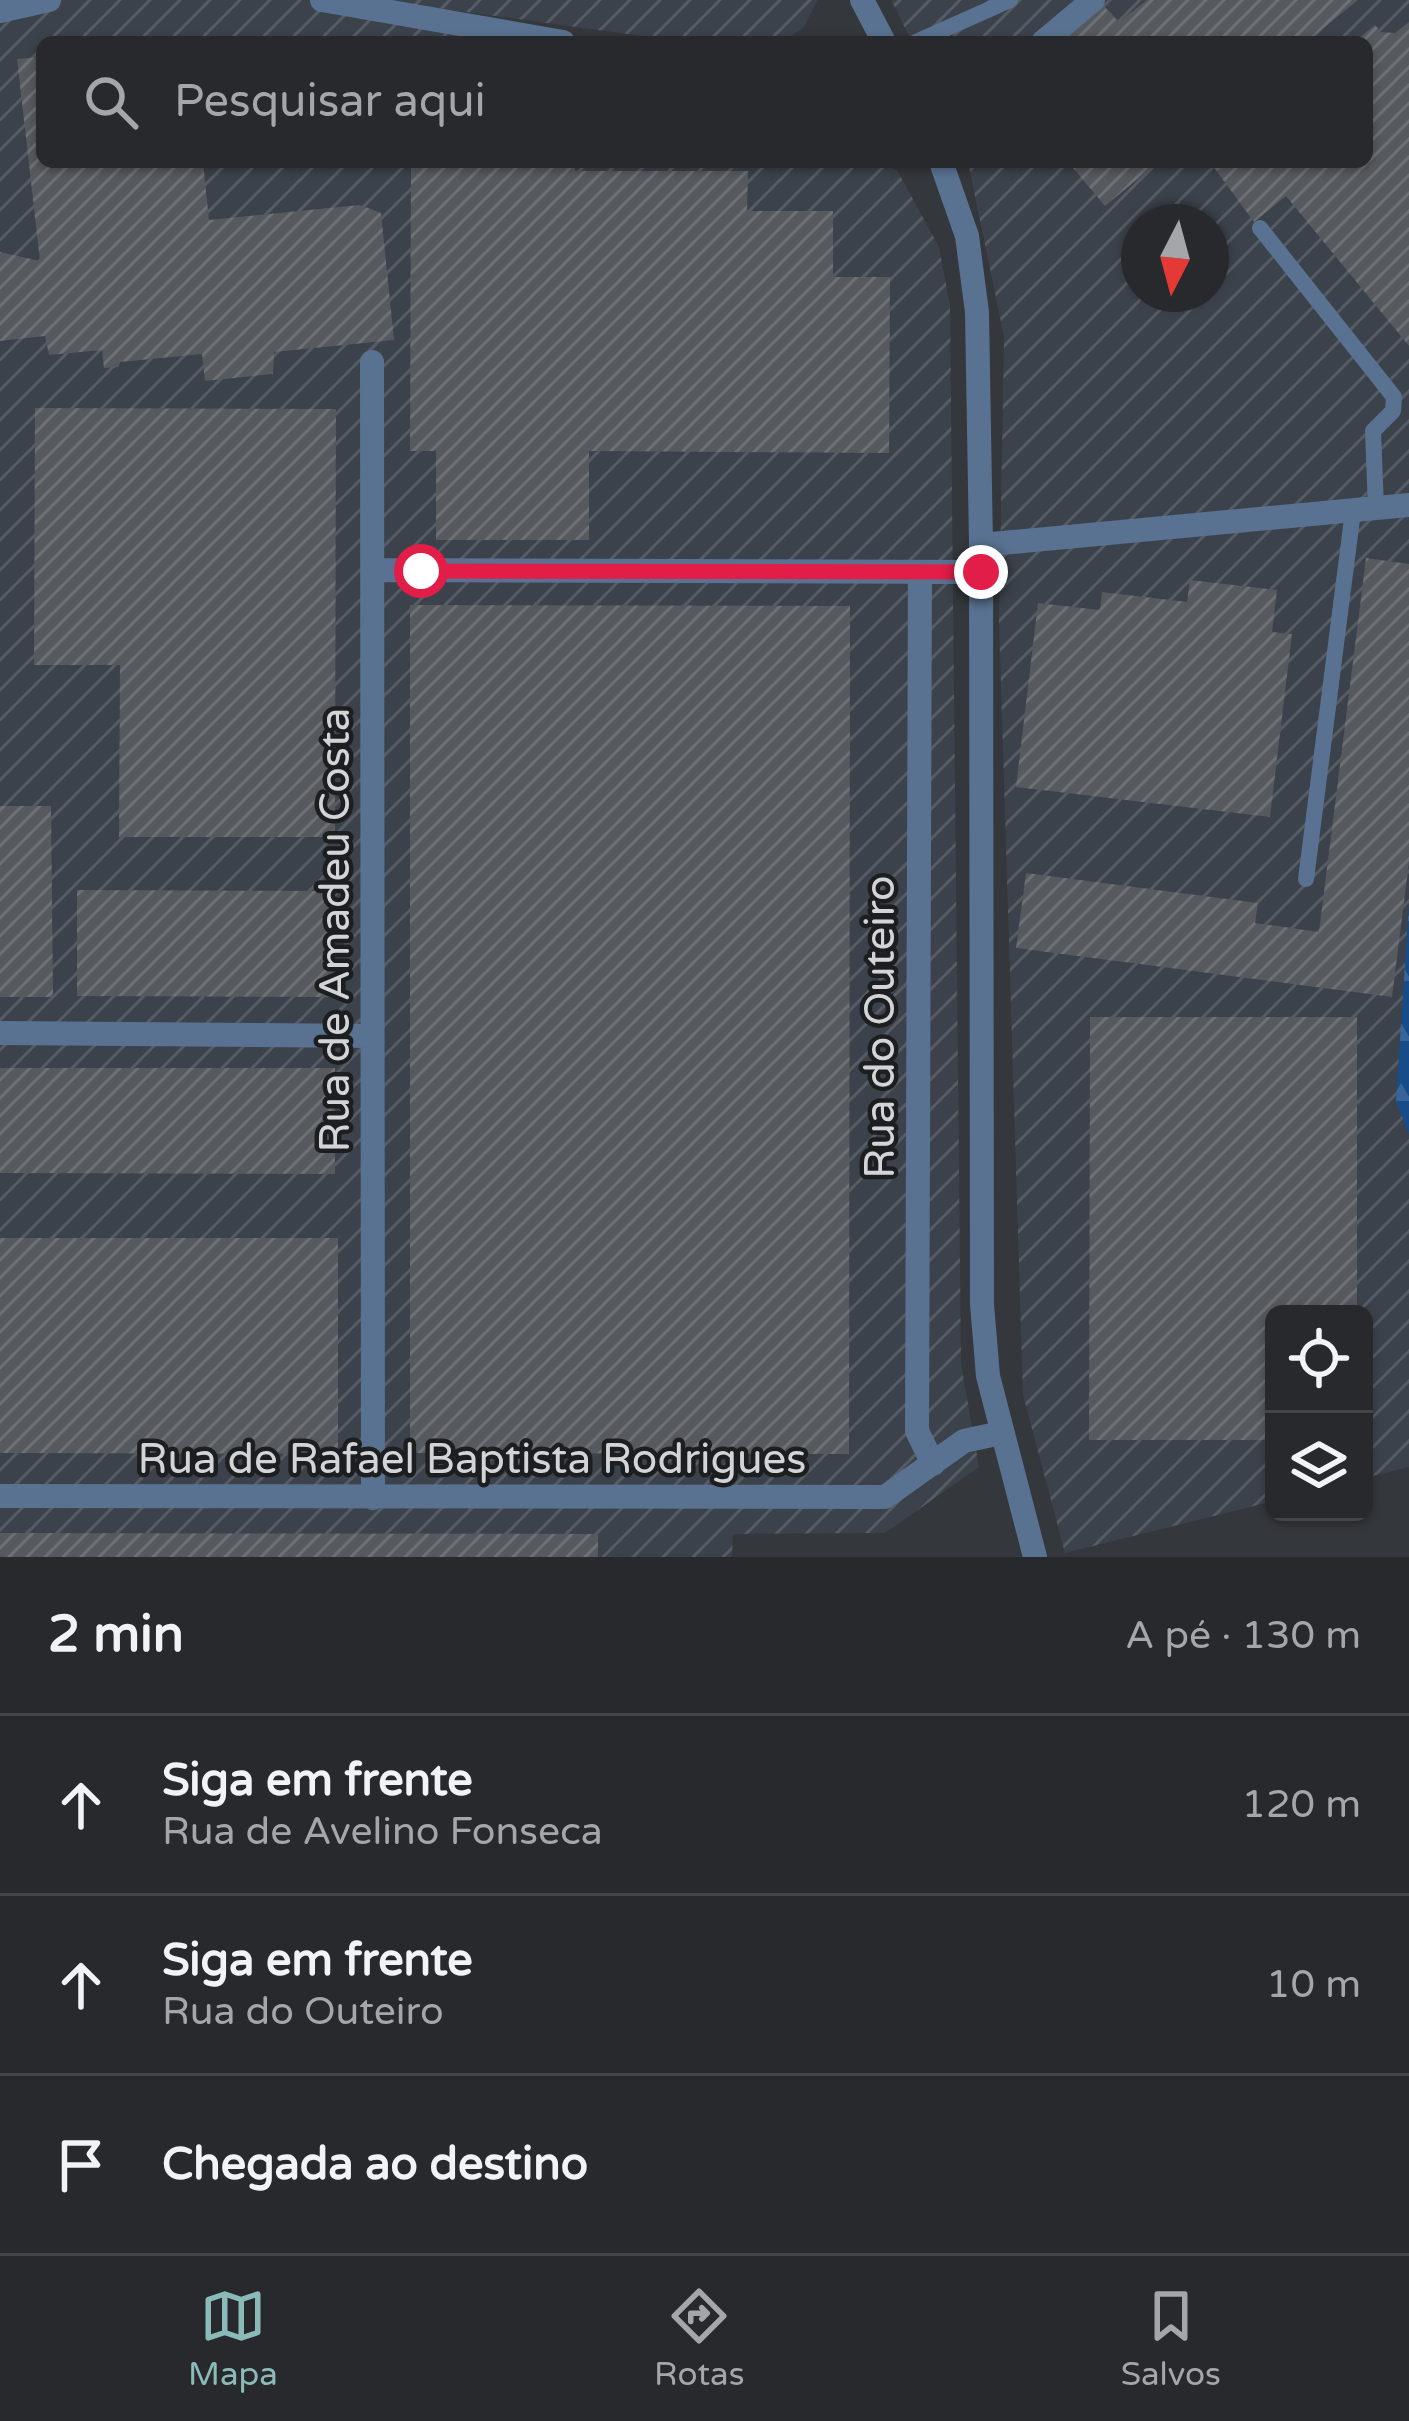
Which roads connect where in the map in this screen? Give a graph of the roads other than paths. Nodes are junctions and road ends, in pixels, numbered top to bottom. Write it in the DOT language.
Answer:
graph roads {
  1 [pos="49,0"];
  2 [pos="322,0"];
  3 [pos="862,0"];
  4 [pos="1010,0"];
  5 [pos="1093,0"];
  6 [pos="0,11"];
  7 [pos="529,36"];
  8 [pos="881,36"];
  9 [pos="929,36"];
  10 [pos="1050,36"];
  11 [pos="943,168"];
  12 [pos="1260,228"];
  13 [pos="372,362"];
  14 [pos="1409,505"];
  15 [pos="1364,509"];
  16 [pos="981,545"];
  17 [pos="374,571"];
  18 [pos="920,572"];
  19 [pos="981,572"];
  20 [pos="1306,878"];
  21 [pos="0,1033"];
  22 [pos="371,1036"];
  23 [pos="1001,1433"];
  24 [pos="933,1464"];
  25 [pos="0,1496"];
  26 [pos="374,1498"];
  27 [pos="1035,1557"];
  1 -- 6 [label="street"];
  2 -- 7 [label="street"];
  3 -- 8 [label="street"];
  4 -- 9 [label="lane"];
  5 -- 10 [label="street"];
  11 -- 16 [label="street"];
  12 -- 15 [label="lane"];
  13 -- 17 [label="street, Rua de Amadeu Costa"];
  14 -- 15 [label="street"];
  15 -- 16 [label="street"];
  15 -- 20 [label="lane"];
  16 -- 19 [label="street"];
  17 -- 18 [label="street"];
  17 -- 22 [label="street, Rua de Amadeu Costa"];
  18 -- 19 [label="street"];
  18 -- 24 [label="street, Rua do Outeiro"];
  19 -- 23 [label="street"];
  21 -- 22 [label="street"];
  22 -- 26 [label="street, Rua de Amadeu Costa"];
  23 -- 24 [label="street"];
  23 -- 27 [label="street"];
  24 -- 26 [label="street, Rua de Rafael Baptista Rodrigues"];
  25 -- 26 [label="street, Rua de Rafael Baptista Rodrigues"];
}
